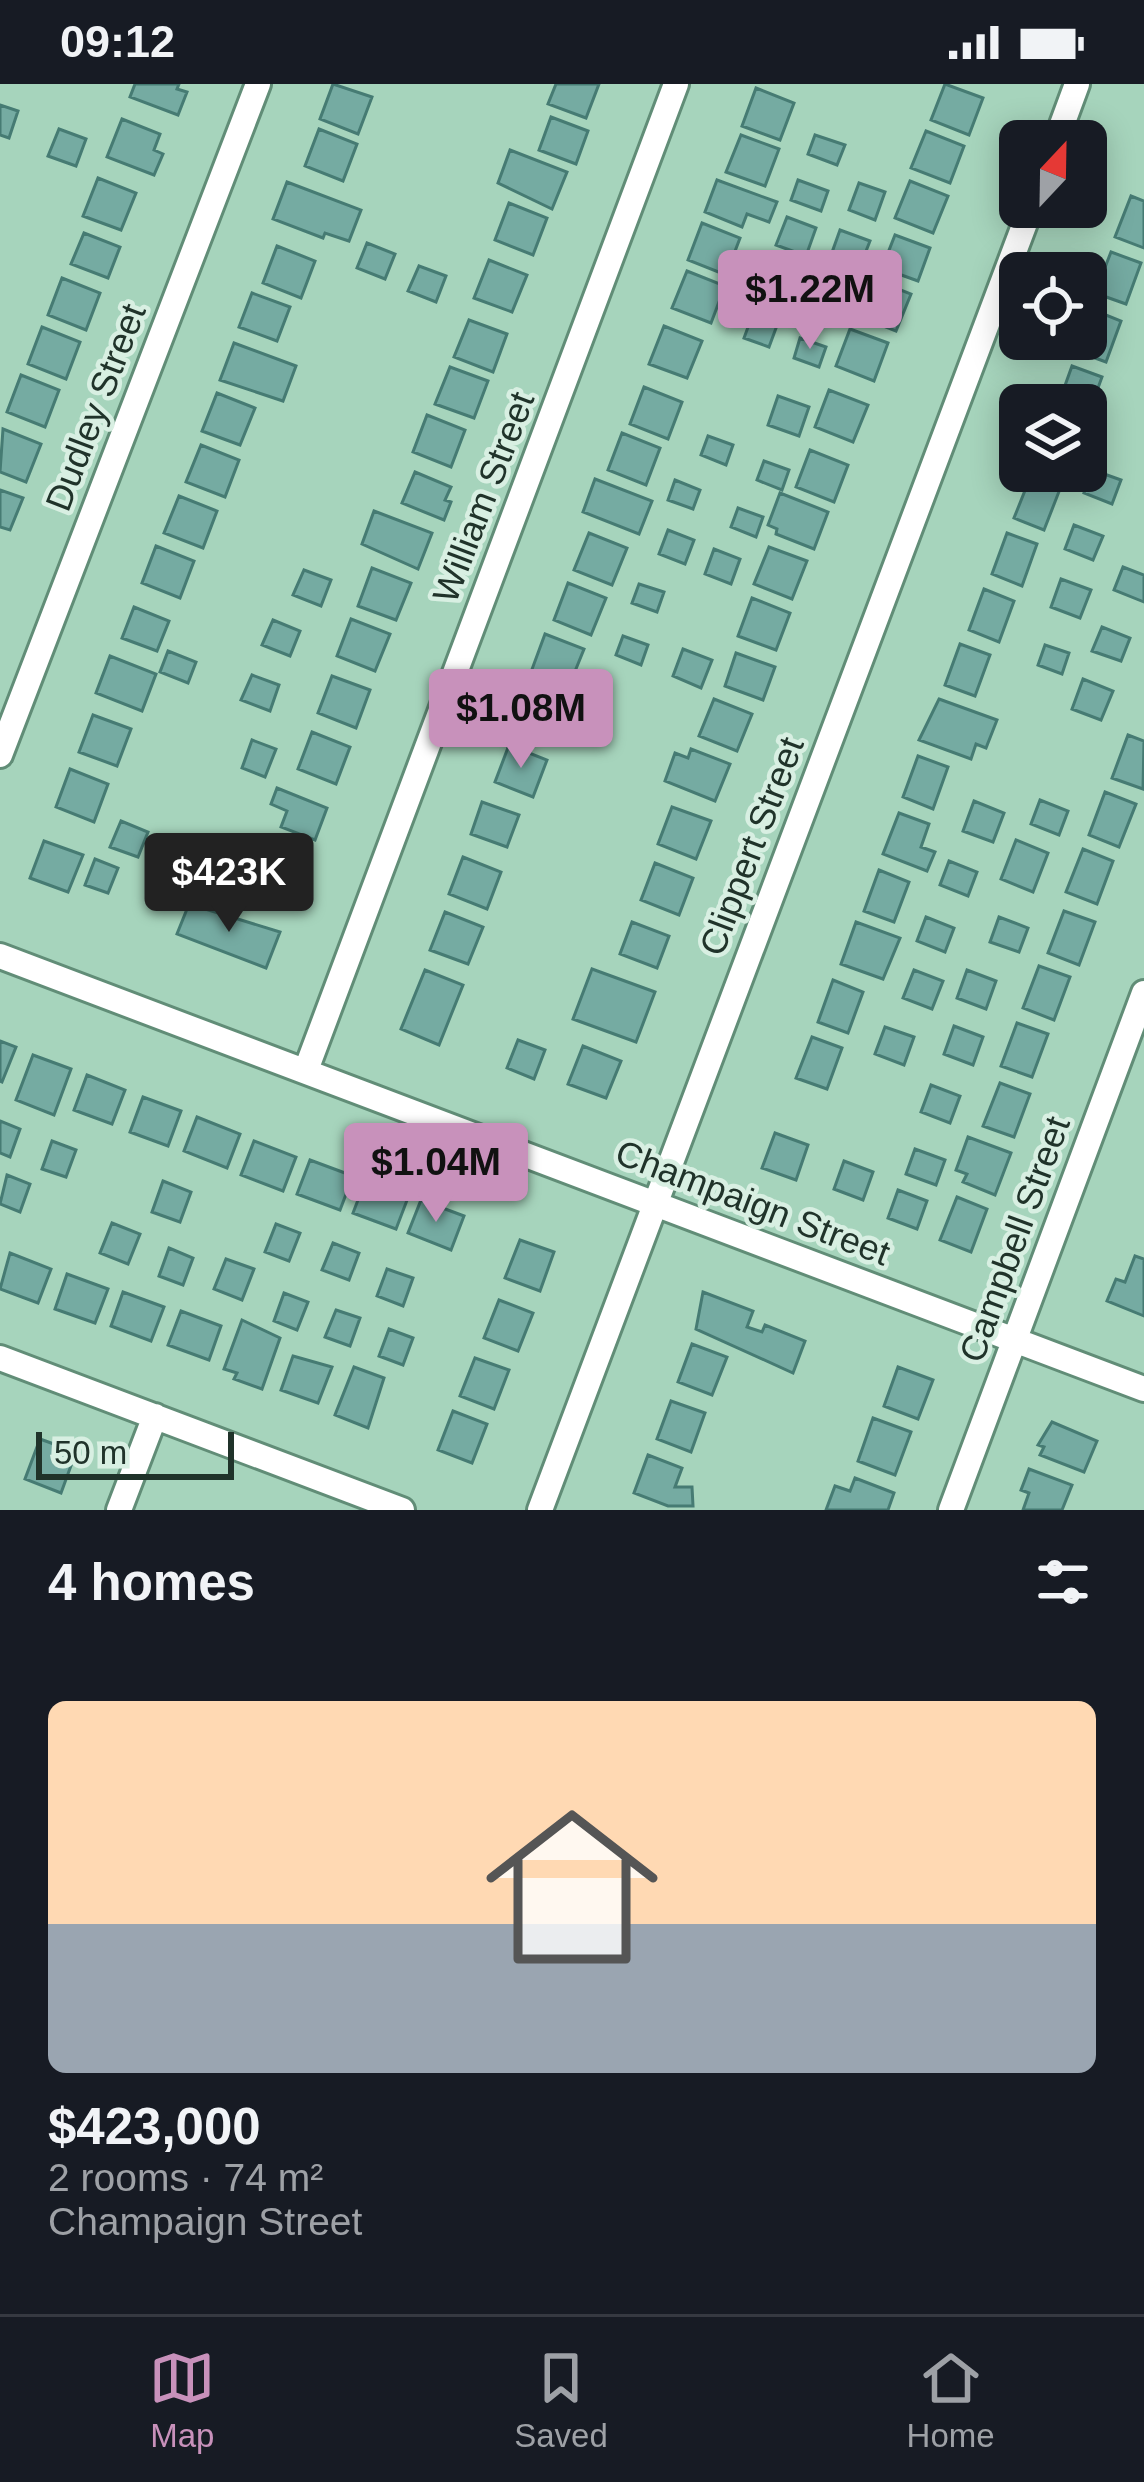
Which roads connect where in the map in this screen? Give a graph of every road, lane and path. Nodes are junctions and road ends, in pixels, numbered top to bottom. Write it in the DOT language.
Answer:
graph roads {
  1 [pos="258,84"];
  2 [pos="676,84"];
  3 [pos="1077,84"];
  4 [pos="1064,120"];
  5 [pos="1023,228"];
  6 [pos="0,755"];
  7 [pos="0,956"];
  8 [pos="1144,993"];
  9 [pos="306,1070"];
  10 [pos="654,1204"];
  11 [pos="1014,1340"];
  12 [pos="0,1358"];
  13 [pos="1144,1389"];
  14 [pos="154,1416"];
  15 [pos="119,1510"];
  16 [pos="402,1510"];
  17 [pos="540,1510"];
  18 [pos="951,1510"];
  1 -- 6 [label="street, Dudley Street"];
  2 -- 9 [label="street, William Street"];
  3 -- 4 [label="street"];
  5 -- 10 [label="street, Clippert Street"];
  7 -- 9 [label="street, Champaign Street"];
  8 -- 11 [label="street, Campbell Street"];
  9 -- 10 [label="street, Champaign Street"];
  10 -- 11 [label="street, Champaign Street"];
  10 -- 17 [label="street, Clippert Street"];
  11 -- 13 [label="street, Champaign Street"];
  11 -- 18 [label="street, Campbell Street"];
  12 -- 14 [label="street"];
  14 -- 15 [label="street"];
  14 -- 16 [label="street"];
}
